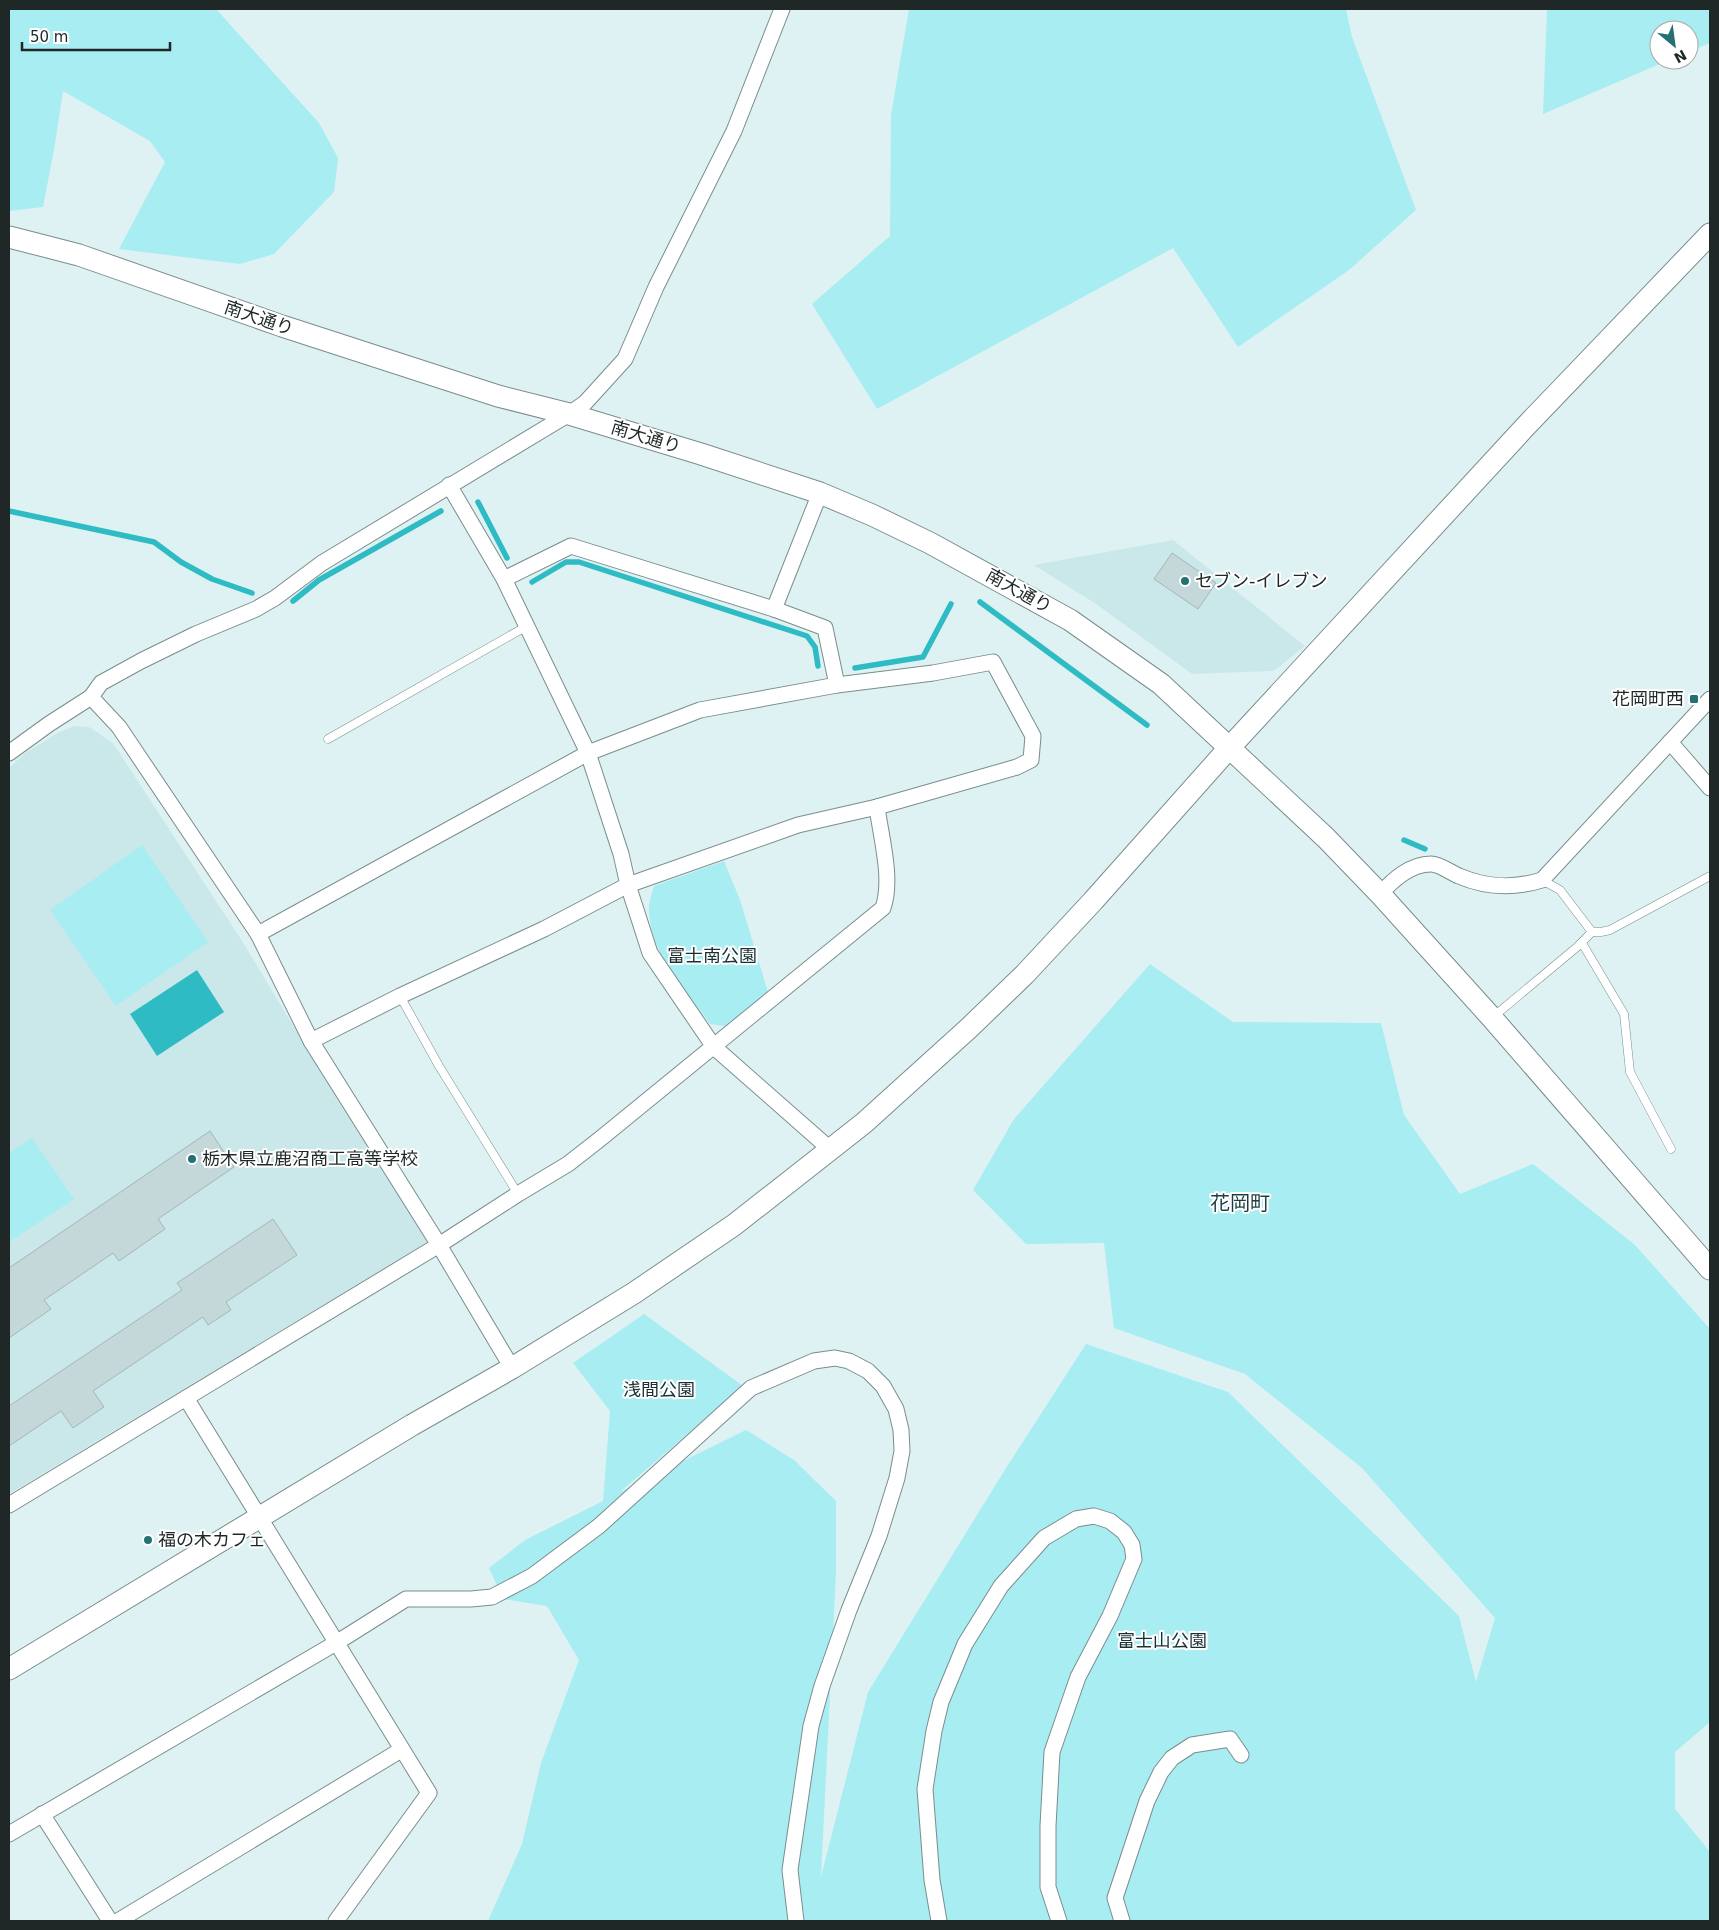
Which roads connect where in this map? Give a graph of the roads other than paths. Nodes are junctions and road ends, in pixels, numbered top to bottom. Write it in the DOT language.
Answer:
graph roads {
  1 [pos="782,9"];
  2 [pos="1710,234"];
  3 [pos="9,237"];
  4 [pos="569,414"];
  5 [pos="449,485"];
  6 [pos="820,494"];
  7 [pos="504,580"];
  8 [pos="774,610"];
  9 [pos="527,626"];
  10 [pos="837,686"];
  11 [pos="91,697"];
  12 [pos="1710,699"];
  13 [pos="328,739"];
  14 [pos="1670,742"];
  15 [pos="1230,747"];
  16 [pos="9,753"];
  17 [pos="588,753"];
  18 [pos="1710,788"];
  19 [pos="877,807"];
  20 [pos="1710,876"];
  21 [pos="1542,880"];
  22 [pos="628,884"];
  23 [pos="1380,894"];
  24 [pos="1592,932"];
  25 [pos="258,934"];
  26 [pos="1582,942"];
  27 [pos="400,996"];
  28 [pos="1492,1018"];
  29 [pos="311,1041"];
  30 [pos="714,1047"];
  31 [pos="1671,1149"];
  32 [pos="831,1150"];
  33 [pos="518,1194"];
  34 [pos="439,1245"];
  35 [pos="1710,1269"];
  36 [pos="512,1368"];
  37 [pos="186,1398"];
  38 [pos="9,1505"];
  39 [pos="260,1516"];
  40 [pos="336,1643"];
  41 [pos="9,1669"];
  42 [pos="401,1750"];
  43 [pos="1241,1755"];
  44 [pos="42,1814"];
  45 [pos="9,1834"];
  46 [pos="110,1921"];
  47 [pos="118,1921"];
  48 [pos="336,1921"];
  49 [pos="796,1921"];
  50 [pos="938,1921"];
  51 [pos="1059,1921"];
  52 [pos="1122,1921"];
  1 -- 4 [label="street"];
  2 -- 15 [label="street"];
  3 -- 4 [label="street, 南大通り"];
  4 -- 5 [label="street"];
  4 -- 6 [label="street, 南大通り"];
  5 -- 7 [label="street"];
  5 -- 11 [label="street"];
  6 -- 8 [label="street"];
  6 -- 15 [label="street, 南大通り"];
  7 -- 8 [label="street"];
  7 -- 9 [label="street"];
  8 -- 10 [label="street"];
  9 -- 13 [label="lane"];
  9 -- 17 [label="street"];
  10 -- 17 [label="street"];
  10 -- 19 [label="street"];
  11 -- 16 [label="street"];
  11 -- 25 [label="street"];
  12 -- 14 [label="street"];
  14 -- 18 [label="street"];
  14 -- 21 [label="street"];
  15 -- 23 [label="street, 南大通り"];
  15 -- 32 [label="street"];
  17 -- 22 [label="street"];
  17 -- 25 [label="street"];
  19 -- 22 [label="street"];
  19 -- 30 [label="street"];
  20 -- 24 [label="lane"];
  21 -- 23 [label="street"];
  21 -- 24 [label="lane"];
  22 -- 27 [label="street"];
  22 -- 30 [label="street"];
  23 -- 28 [label="street, 南大通り"];
  24 -- 26 [label="lane"];
  25 -- 29 [label="street"];
  26 -- 28 [label="lane"];
  26 -- 31 [label="lane"];
  27 -- 29 [label="street"];
  27 -- 33 [label="lane"];
  28 -- 35 [label="street, 南大通り"];
  29 -- 34 [label="street"];
  30 -- 32 [label="street"];
  30 -- 33 [label="street"];
  32 -- 36 [label="street"];
  33 -- 34 [label="street"];
  34 -- 36 [label="street"];
  34 -- 37 [label="street"];
  36 -- 39 [label="street"];
  37 -- 38 [label="street"];
  37 -- 39 [label="street"];
  39 -- 40 [label="street"];
  39 -- 41 [label="street"];
  40 -- 42 [label="street"];
  40 -- 44 [label="street"];
  40 -- 49 [label="street"];
  42 -- 47 [label="street"];
  42 -- 48 [label="street"];
  43 -- 52 [label="street"];
  44 -- 45 [label="street"];
  44 -- 46 [label="street"];
  50 -- 51 [label="street"];
}
